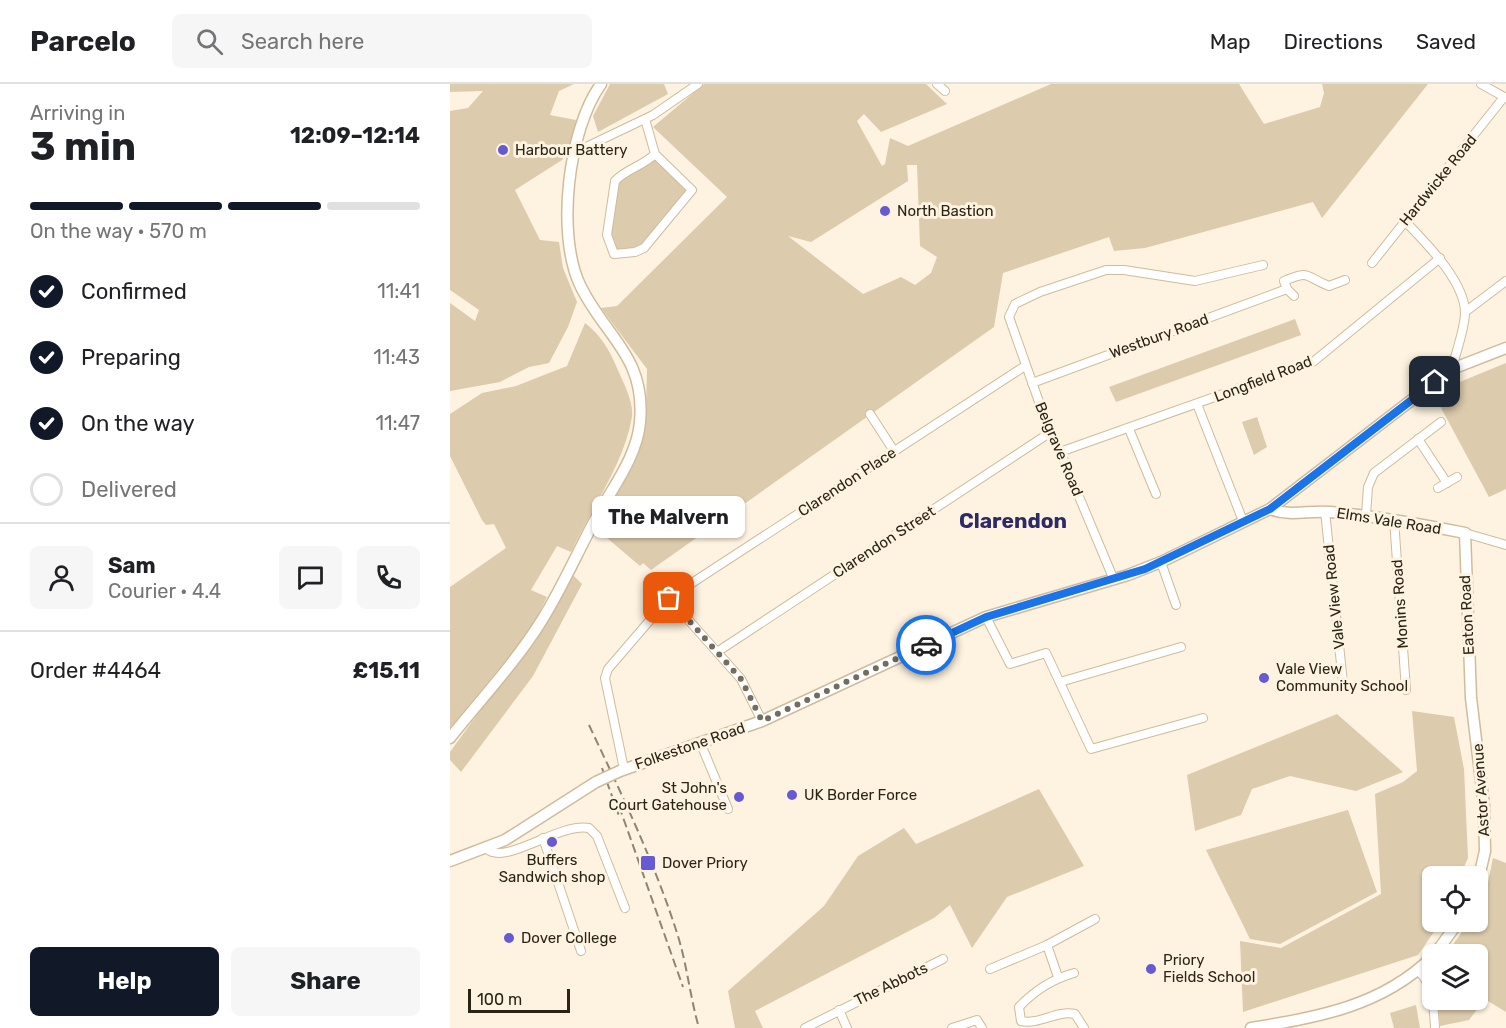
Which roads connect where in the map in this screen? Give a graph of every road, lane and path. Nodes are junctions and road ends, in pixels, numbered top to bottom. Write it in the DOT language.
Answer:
graph roads {
  1 [pos="601,84"];
  2 [pos="689,84"];
  3 [pos="698,84"];
  4 [pos="938,84"];
  5 [pos="1481,84"];
  6 [pos="945,91"];
  7 [pos="1505,97"];
  8 [pos="678,98"];
  9 [pos="645,119"];
  10 [pos="575,148"];
  11 [pos="655,154"];
  12 [pos="1405,221"];
  13 [pos="1440,258"];
  14 [pos="1372,263"];
  15 [pos="1263,265"];
  16 [pos="1345,280"];
  17 [pos="1506,281"];
  18 [pos="1285,285"];
  19 [pos="1294,296"];
  20 [pos="1465,312"];
  21 [pos="1506,348"];
  22 [pos="1025,366"];
  23 [pos="1452,369"];
  24 [pos="1032,383"];
  25 [pos="1197,404"];
  26 [pos="870,414"];
  27 [pos="1441,422"];
  28 [pos="1130,429"];
  29 [pos="1052,432"];
  30 [pos="1418,439"];
  31 [pos="894,451"];
  32 [pos="1060,452"];
  33 [pos="1457,477"];
  34 [pos="1447,483"];
  35 [pos="1438,488"];
  36 [pos="1156,494"];
  37 [pos="1270,509"];
  38 [pos="1325,511"];
  39 [pos="1366,515"];
  40 [pos="1394,519"];
  41 [pos="1243,520"];
  42 [pos="1465,533"];
  43 [pos="1506,545"];
  44 [pos="1161,562"];
  45 [pos="1114,580"];
  46 [pos="669,598"];
  47 [pos="1176,605"];
  48 [pos="986,617"];
  49 [pos="1181,647"];
  50 [pos="717,652"];
  51 [pos="1060,682"];
  52 [pos="1343,683"];
  53 [pos="1406,690"];
  54 [pos="1471,698"];
  55 [pos="1203,718"];
  56 [pos="762,721"];
  57 [pos="450,738"];
  58 [pos="700,742"];
  59 [pos="622,770"];
  60 [pos="728,809"];
  61 [pos="543,838"];
  62 [pos="505,840"];
  63 [pos="521,847"];
  64 [pos="486,849"];
  65 [pos="450,861"];
  66 [pos="1482,866"];
  67 [pos="625,908"];
  68 [pos="1095,919"];
  69 [pos="1047,945"];
  70 [pos="581,951"];
  71 [pos="943,959"];
  72 [pos="1422,967"];
  73 [pos="990,969"];
  74 [pos="1418,971"];
  75 [pos="1074,974"];
  76 [pos="1058,977"];
  77 [pos="839,1010"];
  78 [pos="981,1025"];
  79 [pos="805,1028"];
  80 [pos="847,1028"];
  81 [pos="952,1028"];
  82 [pos="1084,1028"];
  83 [pos="1251,1028"];
  84 [pos="1435,1028"];
  1 -- 10 [label="street"];
  2 -- 8 [label="street"];
  3 -- 8 [label="street"];
  4 -- 6 [label="street"];
  5 -- 7 [label="street"];
  7 -- 12 [label="street, Hardwicke Road"];
  8 -- 9 [label="street"];
  9 -- 10 [label="street"];
  9 -- 11 [label="street"];
  10 -- 57 [label="street"];
  11 -- 11 [label="street"];
  12 -- 13 [label="street"];
  12 -- 14 [label="street, Hardwicke Road"];
  13 -- 20 [label="street"];
  13 -- 25 [label="street, Longfield Road"];
  15 -- 22 [label="street, Belgrave Road"];
  16 -- 18 [label="street, Westbury Road"];
  17 -- 20 [label="street"];
  18 -- 19 [label="street"];
  18 -- 24 [label="street, Westbury Road"];
  20 -- 23 [label="street"];
  21 -- 23 [label="street, Folkestone Road"];
  22 -- 24 [label="street, Belgrave Road"];
  22 -- 31 [label="street, Clarendon Place"];
  23 -- 37 [label="street, Folkestone Road"];
  24 -- 29 [label="street, Belgrave Road"];
  25 -- 28 [label="street, Longfield Road"];
  25 -- 41 [label="street"];
  26 -- 31 [label="street"];
  27 -- 30 [label="street"];
  28 -- 32 [label="street, Longfield Road"];
  28 -- 36 [label="street"];
  29 -- 32 [label="street, Belgrave Road"];
  29 -- 50 [label="street, Clarendon Street"];
  30 -- 34 [label="street"];
  30 -- 39 [label="street"];
  31 -- 46 [label="street, Clarendon Place"];
  32 -- 45 [label="street, Belgrave Road"];
  33 -- 34 [label="street"];
  34 -- 35 [label="street"];
  37 -- 38 [label="street, Elms Vale Road"];
  37 -- 41 [label="street, Folkestone Road"];
  38 -- 39 [label="street, Elms Vale Road"];
  38 -- 52 [label="street, Vale View Road"];
  39 -- 40 [label="street, Elms Vale Road"];
  40 -- 42 [label="street, Elms Vale Road"];
  40 -- 53 [label="street, Monins Road"];
  41 -- 44 [label="street, Folkestone Road"];
  42 -- 43 [label="street, Elms Vale Road"];
  42 -- 54 [label="street, Eaton Road"];
  44 -- 45 [label="street, Folkestone Road"];
  44 -- 47 [label="street"];
  45 -- 48 [label="street, Folkestone Road"];
  46 -- 50 [label="street"];
  46 -- 59 [label="street, Clarendon Place"];
  48 -- 51 [label="street"];
  48 -- 56 [label="street, Folkestone Road"];
  49 -- 51 [label="street"];
  50 -- 56 [label="street"];
  51 -- 55 [label="street"];
  54 -- 66 [label="street, Astor Avenue"];
  56 -- 58 [label="street, Folkestone Road"];
  58 -- 59 [label="street, Folkestone Road"];
  58 -- 60 [label="street"];
  59 -- 62 [label="street, Folkestone Road, bridge"];
  61 -- 63 [label="street"];
  61 -- 67 [label="street"];
  61 -- 70 [label="street"];
  62 -- 63 [label="street"];
  62 -- 64 [label="street, Folkestone Road"];
  63 -- 64 [label="street"];
  64 -- 65 [label="street, Folkestone Road"];
  68 -- 69 [label="street"];
  69 -- 73 [label="street"];
  69 -- 76 [label="street"];
  71 -- 77 [label="street, The Abbots"];
  72 -- 74 [label="street"];
  74 -- 83 [label="street"];
  74 -- 84 [label="street"];
  75 -- 76 [label="street"];
  76 -- 82 [label="street"];
  77 -- 79 [label="street, The Abbots"];
  77 -- 80 [label="street"];
  78 -- 81 [label="street"];
}
